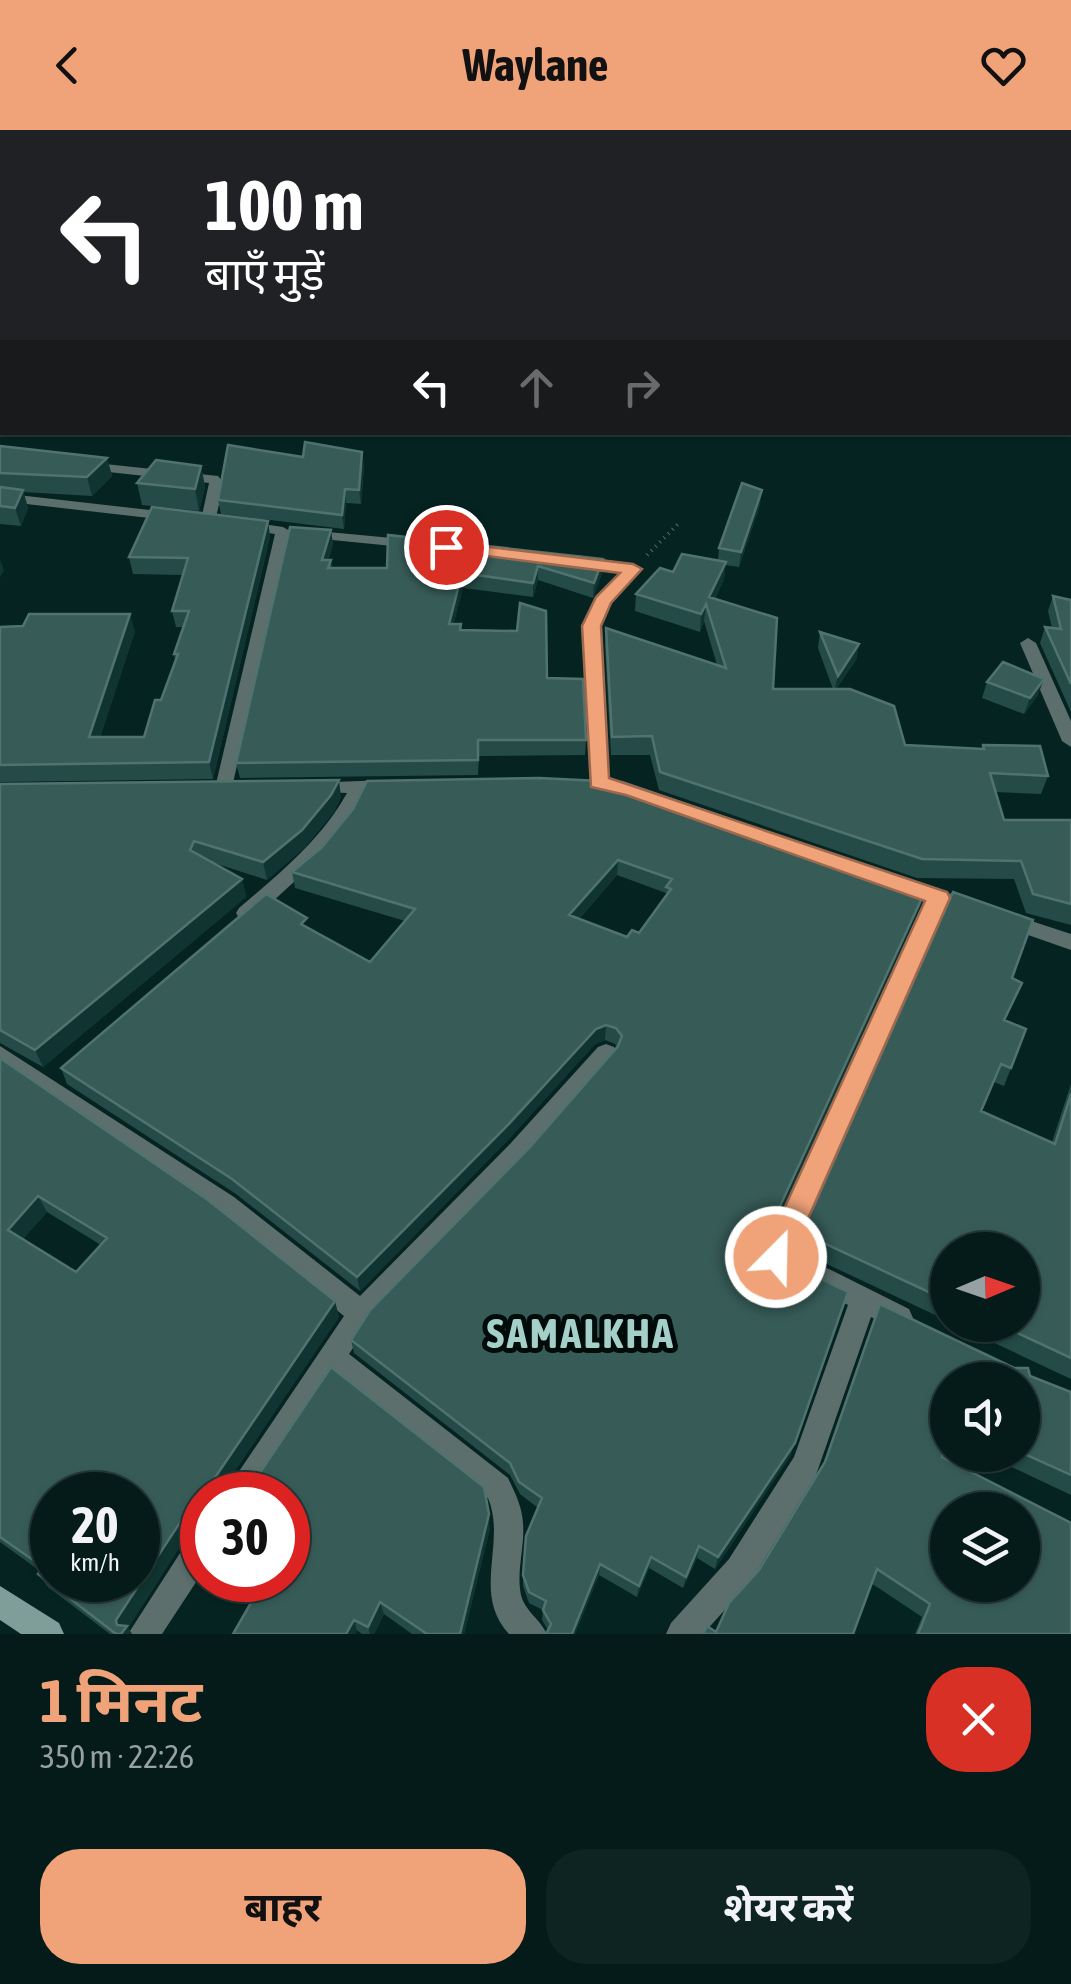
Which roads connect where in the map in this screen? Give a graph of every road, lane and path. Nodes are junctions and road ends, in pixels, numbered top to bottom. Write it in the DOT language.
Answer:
graph roads {
  1 [pos="60,464"];
  2 [pos="0,496"];
  3 [pos="208,520"];
  4 [pos="680,522"];
  5 [pos="284,532"];
  6 [pos="438,546"];
  7 [pos="566,558"];
  8 [pos="633,569"];
  9 [pos="1028,644"];
  10 [pos="1071,740"];
  11 [pos="599,784"];
  12 [pos="360,786"];
  13 [pos="400,786"];
  14 [pos="282,787"];
  15 [pos="224,788"];
  16 [pos="884,878"];
  17 [pos="939,898"];
  18 [pos="225,931"];
  19 [pos="1071,942"];
  20 [pos="606,1052"];
  21 [pos="0,1054"];
  22 [pos="863,1300"];
  23 [pos="361,1314"];
  24 [pos="928,1332"];
  25 [pos="331,1358"];
  26 [pos="254,1472"];
  27 [pos="180,1580"];
  28 [pos="0,1601"];
  29 [pos="48,1634"];
  30 [pos="144,1634"];
  31 [pos="531,1634"];
  32 [pos="682,1634"];
  1 -- 3 [label="street"];
  2 -- 3 [label="street"];
  3 -- 5 [label="street"];
  4 -- 8 [label="path"];
  5 -- 6 [label="street"];
  5 -- 15 [label="street"];
  7 -- 8 [label="street"];
  8 -- 11 [label="street"];
  9 -- 10 [label="street"];
  12 -- 13 [label="street"];
  12 -- 14 [label="street"];
  12 -- 18 [label="street"];
  16 -- 17 [label="street"];
  17 -- 19 [label="street"];
  17 -- 22 [label="street"];
  20 -- 23 [label="street"];
  21 -- 23 [label="street"];
  22 -- 24 [label="street"];
  22 -- 32 [label="street"];
  23 -- 25 [label="street"];
  25 -- 26 [label="street"];
  25 -- 31 [label="street"];
  27 -- 30 [label="street"];
  28 -- 29 [label="main road"];
}
